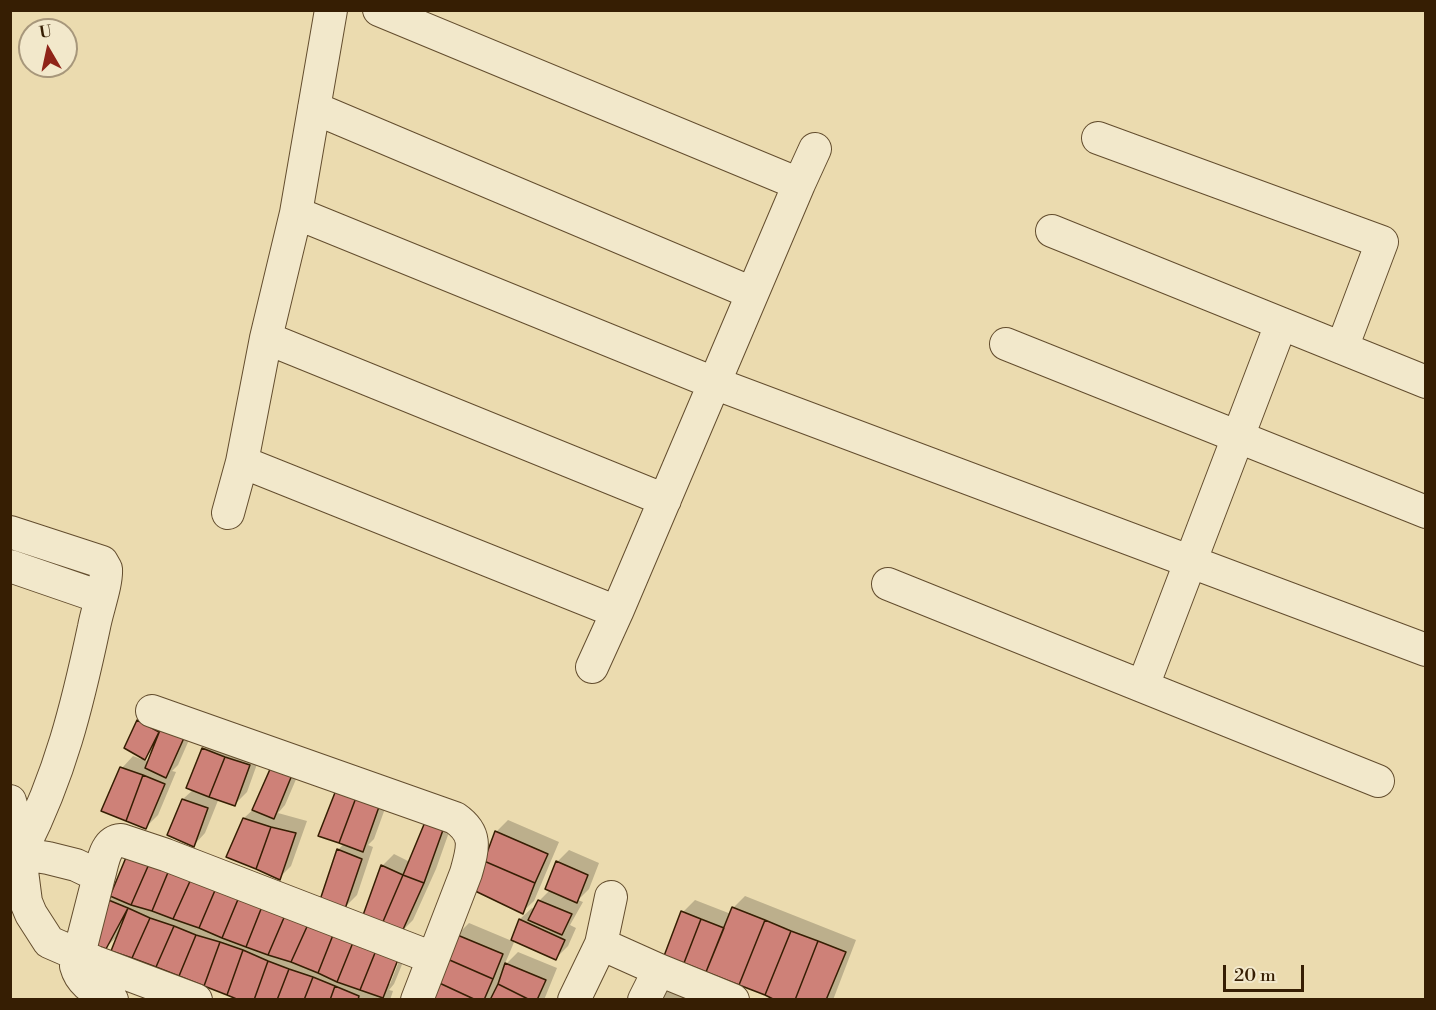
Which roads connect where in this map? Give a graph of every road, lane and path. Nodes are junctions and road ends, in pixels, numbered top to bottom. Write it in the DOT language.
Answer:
graph roads {
  1 [pos="332,10"];
  2 [pos="379,10"];
  3 [pos="314,108"];
  4 [pos="1098,138"];
  5 [pos="815,149"];
  6 [pos="799,184"];
  7 [pos="296,213"];
  8 [pos="1052,231"];
  9 [pos="752,293"];
  10 [pos="1281,324"];
  11 [pos="267,338"];
  12 [pos="1006,344"];
  13 [pos="1342,348"];
  14 [pos="1425,382"];
  15 [pos="714,383"];
  16 [pos="1238,437"];
  17 [pos="242,462"];
  18 [pos="665,500"];
  19 [pos="1425,512"];
  20 [pos="228,513"];
  21 [pos="10,532"];
  22 [pos="1190,561"];
  23 [pos="10,566"];
  24 [pos="888,584"];
  25 [pos="100,597"];
  26 [pos="617,612"];
  27 [pos="1425,650"];
  28 [pos="592,667"];
  29 [pos="1143,686"];
  30 [pos="152,711"];
  31 [pos="1378,781"];
  32 [pos="10,801"];
  33 [pos="46,859"];
  34 [pos="611,897"];
  35 [pos="601,944"];
  36 [pos="78,955"];
  37 [pos="433,958"];
  38 [pos="658,970"];
  39 [pos="112,999"];
  40 [pos="196,999"];
  41 [pos="417,999"];
  42 [pos="574,999"];
  43 [pos="644,999"];
  44 [pos="734,999"];
  1 -- 3 [label="street"];
  2 -- 6 [label="street"];
  3 -- 7 [label="street"];
  3 -- 9 [label="street"];
  4 -- 13 [label="street"];
  5 -- 6 [label="street"];
  6 -- 9 [label="street"];
  7 -- 11 [label="street"];
  7 -- 15 [label="street"];
  8 -- 10 [label="street"];
  9 -- 15 [label="street"];
  10 -- 13 [label="street"];
  10 -- 16 [label="street"];
  11 -- 17 [label="street"];
  11 -- 18 [label="street"];
  12 -- 16 [label="street"];
  13 -- 14 [label="street"];
  15 -- 18 [label="street"];
  15 -- 22 [label="street"];
  16 -- 19 [label="street"];
  16 -- 22 [label="street"];
  17 -- 20 [label="street"];
  17 -- 26 [label="street"];
  18 -- 26 [label="street"];
  21 -- 25 [label="street"];
  22 -- 27 [label="street"];
  22 -- 29 [label="street"];
  23 -- 25 [label="street"];
  24 -- 29 [label="street"];
  25 -- 33 [label="street"];
  26 -- 28 [label="street"];
  29 -- 31 [label="street"];
  30 -- 37 [label="street"];
  32 -- 33 [label="street"];
  33 -- 36 [label="street"];
  33 -- 36 [label="street"];
  33 -- 37 [label="street"];
  34 -- 35 [label="street"];
  35 -- 38 [label="street"];
  35 -- 42 [label="street"];
  36 -- 39 [label="street"];
  36 -- 40 [label="street"];
  37 -- 41 [label="street"];
  38 -- 43 [label="street"];
  38 -- 44 [label="street"];
}
